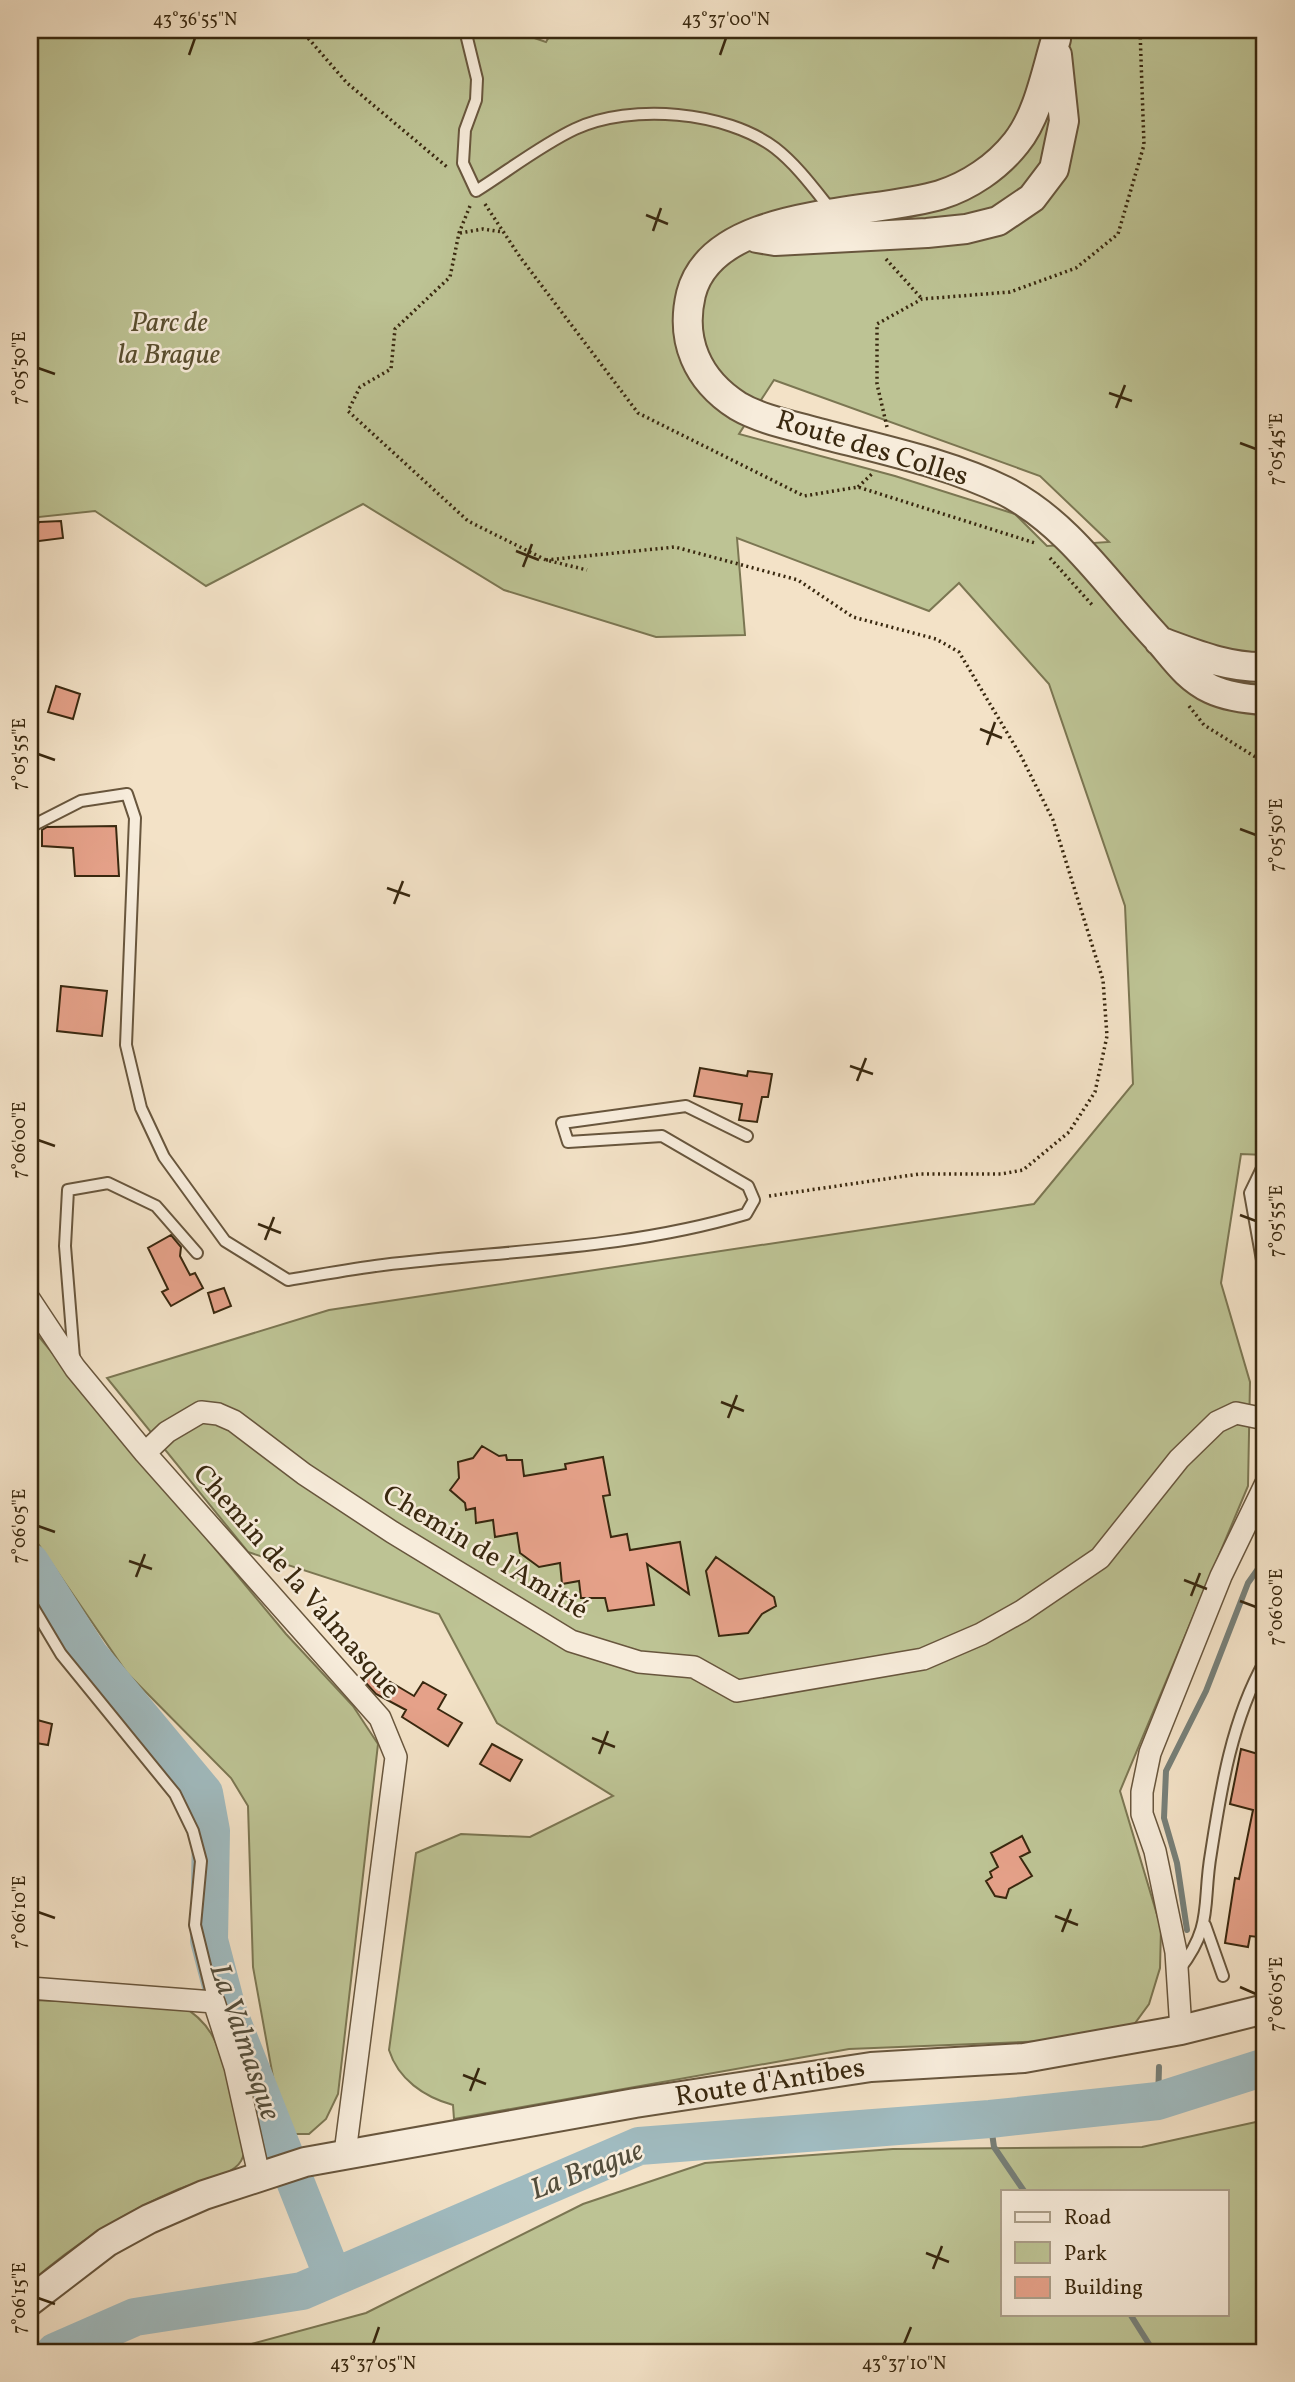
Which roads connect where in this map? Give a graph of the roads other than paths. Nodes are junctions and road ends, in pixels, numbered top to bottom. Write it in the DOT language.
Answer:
graph roads {
  1 [pos="465,30"];
  2 [pos="1056,34"];
  3 [pos="833,213"];
  4 [pos="748,236"];
  5 [pos="1159,641"];
  6 [pos="1265,667"];
  7 [pos="1265,700"];
  8 [pos="30,827"];
  9 [pos="747,1136"];
  10 [pos="1265,1162"];
  11 [pos="197,1253"];
  12 [pos="1265,1277"];
  13 [pos="30,1300"];
  14 [pos="75,1368"];
  15 [pos="1265,1419"];
  16 [pos="145,1453"];
  17 [pos="1265,1485"];
  18 [pos="30,1602"];
  19 [pos="1265,1661"];
  20 [pos="1205,1925"];
  21 [pos="1177,1972"];
  22 [pos="1223,1976"];
  23 [pos="30,1989"];
  24 [pos="214,2002"];
  25 [pos="1265,2009"];
  26 [pos="1181,2029"];
  27 [pos="345,2153"];
  28 [pos="268,2173"];
  29 [pos="30,2301"];
  1 -- 3 [label="lane"];
  2 -- 3 [label="street, Route des Colles"];
  2 -- 4 [label="street, Route des Colles"];
  3 -- 4 [label="street, Route des Colles"];
  4 -- 5 [label="street, Route des Colles"];
  5 -- 6 [label="street, Route des Colles"];
  5 -- 7 [label="street, Route des Colles"];
  8 -- 9 [label="lane"];
  10 -- 12 [label="lane"];
  11 -- 14 [label="lane"];
  13 -- 14 [label="street, Chemin de la Valmasque"];
  14 -- 16 [label="street, Chemin de la Valmasque"];
  15 -- 16 [label="street, Chemin de l'Amitié"];
  16 -- 27 [label="street, Chemin de la Valmasque"];
  17 -- 21 [label="street"];
  18 -- 24 [label="lane"];
  19 -- 20 [label="lane"];
  20 -- 21 [label="lane"];
  20 -- 22 [label="lane"];
  21 -- 26 [label="street"];
  23 -- 24 [label="street"];
  24 -- 28 [label="street"];
  25 -- 26 [label="street, Route d'Antibes"];
  26 -- 27 [label="street, Route d'Antibes"];
  27 -- 28 [label="street, Route d'Antibes"];
  28 -- 29 [label="street, Route d'Antibes"];
}
